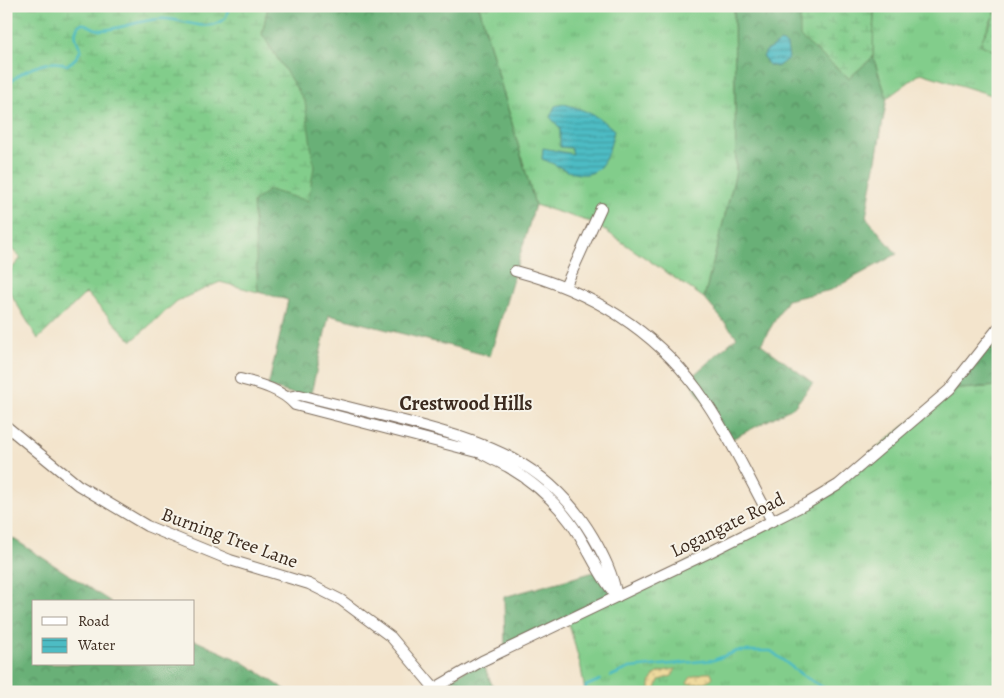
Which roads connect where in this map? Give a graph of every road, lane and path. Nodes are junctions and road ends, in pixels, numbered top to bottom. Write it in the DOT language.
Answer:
graph roads {
  1 [pos="601,208"];
  2 [pos="514,271"];
  3 [pos="565,287"];
  4 [pos="998,328"];
  5 [pos="240,379"];
  6 [pos="6,426"];
  7 [pos="772,521"];
  8 [pos="617,596"];
  9 [pos="431,690"];
  1 -- 3 [label="street"];
  2 -- 3 [label="street"];
  3 -- 7 [label="street"];
  4 -- 7 [label="street, Logangate Road"];
  5 -- 8 [label="street"];
  6 -- 9 [label="street, Burning Tree Lane"];
  7 -- 8 [label="street, Logangate Road"];
  8 -- 9 [label="street, Logangate Road"];
}
